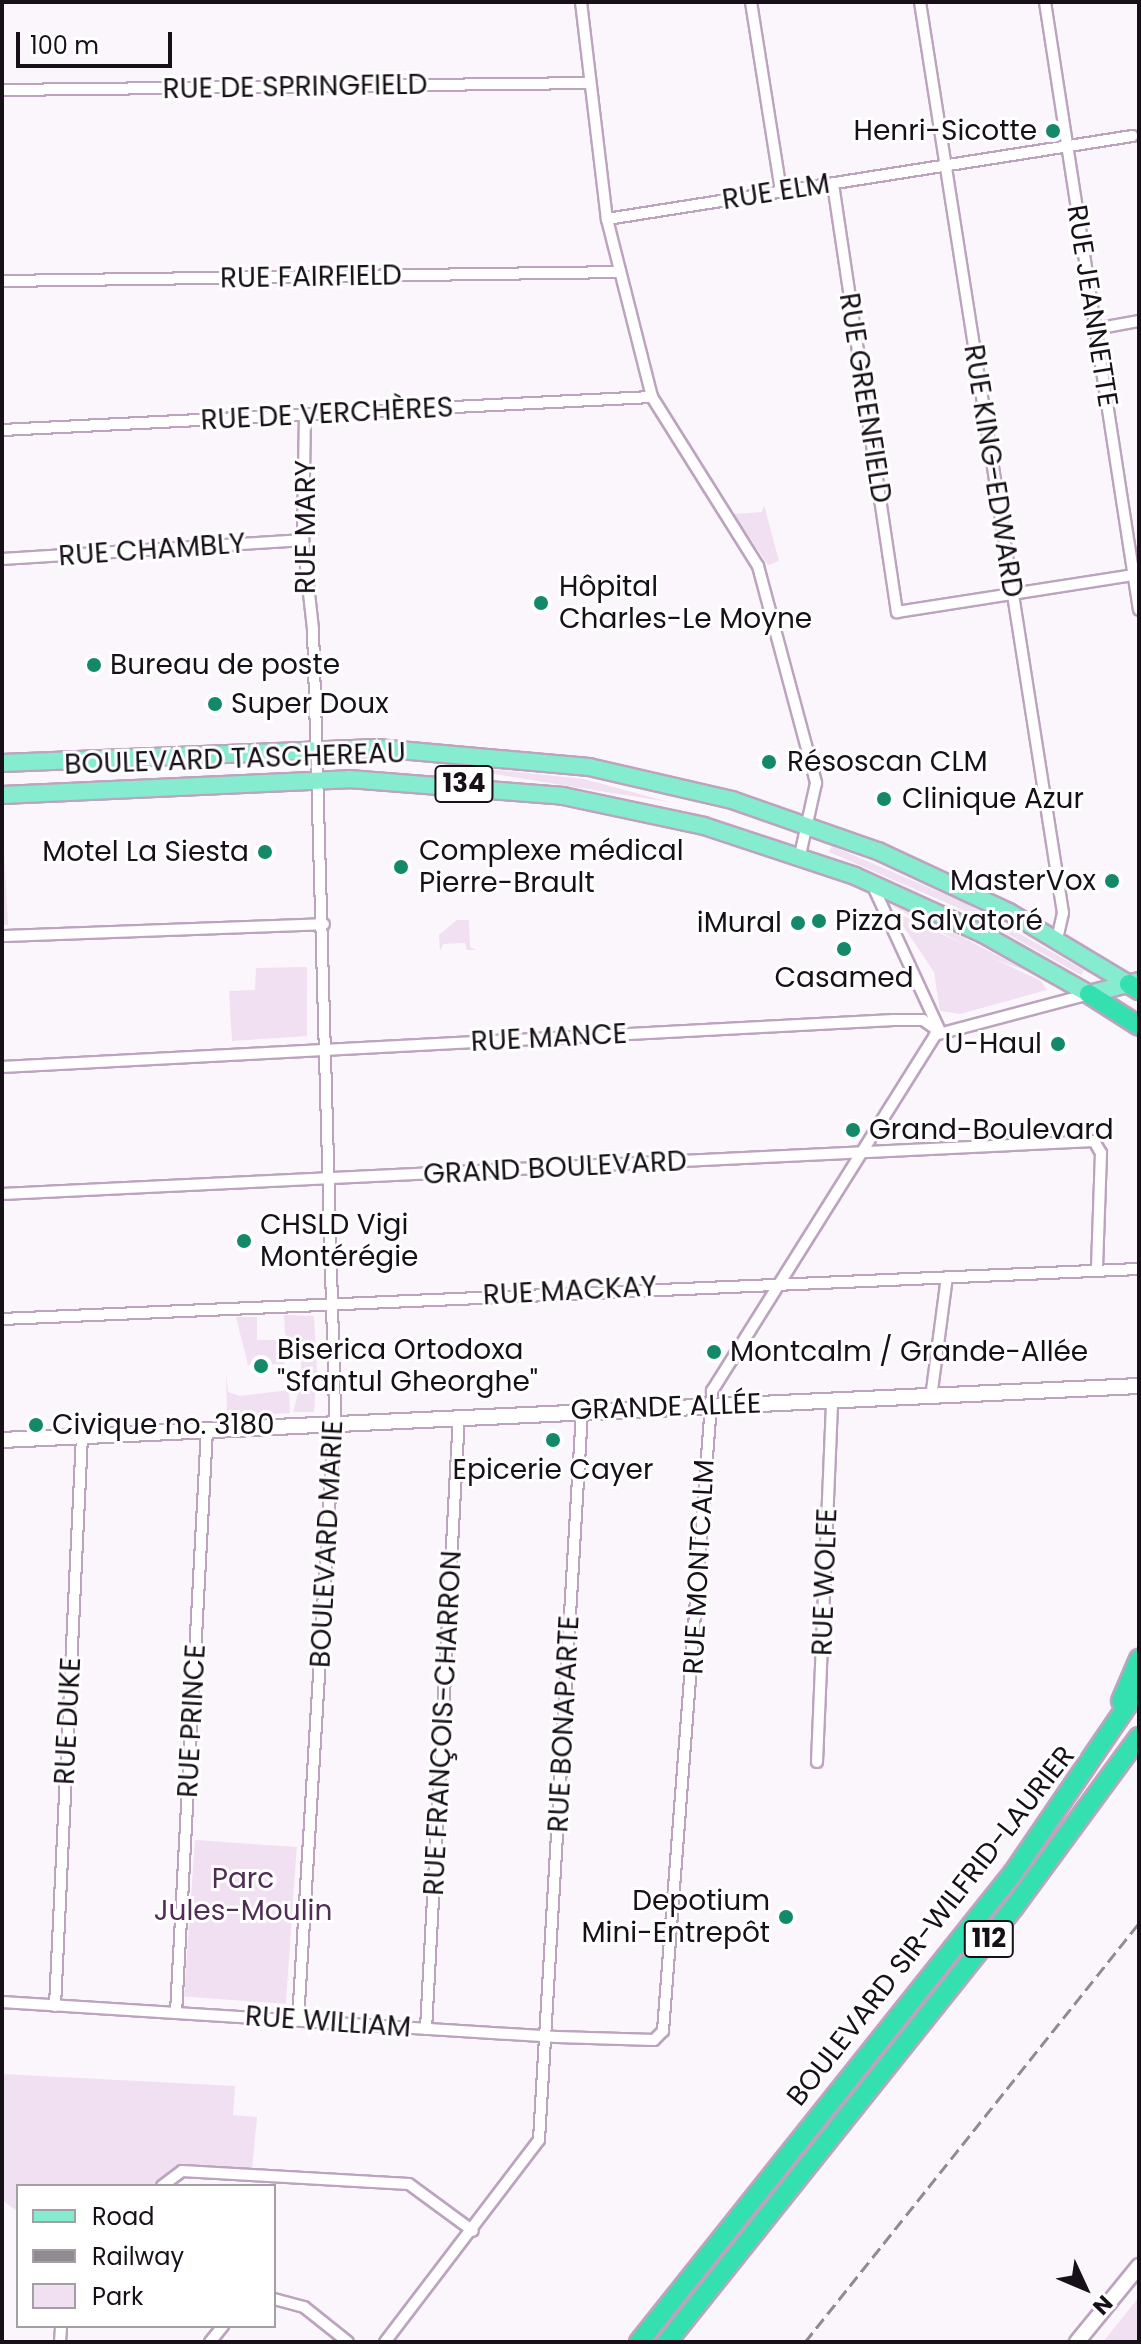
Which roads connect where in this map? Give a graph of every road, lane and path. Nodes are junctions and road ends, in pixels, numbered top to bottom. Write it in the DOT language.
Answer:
graph roads {
  1 [pos="581,2"];
  2 [pos="751,2"];
  3 [pos="920,2"];
  4 [pos="1045,2"];
  5 [pos="588,83"];
  6 [pos="2,90"];
  7 [pos="1132,136"];
  8 [pos="1067,147"];
  9 [pos="945,165"];
  10 [pos="833,184"];
  11 [pos="781,191"];
  12 [pos="607,219"];
  13 [pos="620,272"];
  14 [pos="2,281"];
  15 [pos="1139,321"];
  16 [pos="1095,329"];
  17 [pos="652,397"];
  18 [pos="305,415"];
  19 [pos="2,430"];
  20 [pos="303,540"];
  21 [pos="2,559"];
  22 [pos="1136,574"];
  23 [pos="1012,593"];
  24 [pos="1139,610"];
  25 [pos="316,748"];
  26 [pos="2,763"];
  27 [pos="316,780"];
  28 [pos="2,795"];
  29 [pos="810,825"];
  30 [pos="800,855"];
  31 [pos="871,882"];
  32 [pos="324,924"];
  33 [pos="2,936"];
  34 [pos="1057,939"];
  35 [pos="1136,985"];
  36 [pos="1089,994"];
  37 [pos="1139,1026"];
  38 [pos="939,1031"];
  39 [pos="326,1048"];
  40 [pos="2,1067"];
  41 [pos="858,1153"];
  42 [pos="329,1178"];
  43 [pos="2,1194"];
  44 [pos="1139,1269"];
  45 [pos="1097,1270"];
  46 [pos="947,1277"];
  47 [pos="775,1282"];
  48 [pos="330,1303"];
  49 [pos="2,1319"];
  50 [pos="1139,1386"];
  51 [pos="931,1398"];
  52 [pos="832,1402"];
  53 [pos="708,1404"];
  54 [pos="582,1411"];
  55 [pos="459,1416"];
  56 [pos="334,1423"];
  57 [pos="207,1429"];
  58 [pos="82,1435"];
  59 [pos="2,1440"];
  60 [pos="1139,1659"];
  61 [pos="1139,1688"];
  62 [pos="1138,1737"];
  63 [pos="1100,1751"];
  64 [pos="817,1762"];
  65 [pos="2,2002"];
  66 [pos="55,2006"];
  67 [pos="176,2013"];
  68 [pos="298,2020"];
  69 [pos="426,2029"];
  70 [pos="546,2037"];
  71 [pos="654,2040"];
  72 [pos="165,2184"];
  73 [pos="473,2231"];
  74 [pos="1139,2266"];
  75 [pos="276,2300"];
  76 [pos="348,2342"];
  77 [pos="385,2342"];
  78 [pos="639,2342"];
  79 [pos="667,2342"];
  80 [pos="1077,2342"];
  1 -- 5 [label="street"];
  2 -- 11 [label="street"];
  3 -- 9 [label="street, RUE KING-EDWARD"];
  4 -- 8 [label="street, RUE JEANNETTE"];
  5 -- 6 [label="street, RUE DE SPRINGFIELD"];
  5 -- 12 [label="street"];
  7 -- 8 [label="street, RUE ELM"];
  8 -- 9 [label="street, RUE ELM"];
  8 -- 16 [label="street, RUE JEANNETTE"];
  9 -- 10 [label="street, RUE ELM"];
  9 -- 23 [label="street, RUE KING-EDWARD"];
  10 -- 11 [label="street, RUE ELM"];
  10 -- 23 [label="street, RUE GREENFIELD"];
  11 -- 12 [label="street, RUE ELM"];
  12 -- 13 [label="street"];
  13 -- 14 [label="street, RUE FAIRFIELD"];
  13 -- 17 [label="street"];
  15 -- 16 [label="street"];
  16 -- 22 [label="street, RUE JEANNETTE"];
  17 -- 18 [label="street, RUE DE VERCHÈRES"];
  17 -- 29 [label="street"];
  18 -- 19 [label="street, RUE DE VERCHÈRES"];
  18 -- 20 [label="street, RUE MARY"];
  20 -- 21 [label="street, RUE CHAMBLY"];
  20 -- 25 [label="street, RUE MARY"];
  22 -- 23 [label="street"];
  22 -- 24 [label="street, RUE JEANNETTE"];
  23 -- 34 [label="street, RUE KING-EDWARD"];
  25 -- 26 [label="main road, BOULEVARD TASCHEREAU / 134"];
  25 -- 27 [label="street, RUE MARY"];
  25 -- 29 [label="main road, BOULEVARD TASCHEREAU / 134"];
  27 -- 28 [label="main road, BOULEVARD TASCHEREAU / 134"];
  27 -- 30 [label="main road, BOULEVARD TASCHEREAU / 134"];
  27 -- 32 [label="street, RUE MARY"];
  29 -- 30 [label="street"];
  29 -- 34 [label="main road, BOULEVARD TASCHEREAU / 134"];
  30 -- 31 [label="main road, BOULEVARD TASCHEREAU / 134"];
  31 -- 36 [label="main road, BOULEVARD TASCHEREAU / 134"];
  31 -- 38 [label="street"];
  32 -- 33 [label="street"];
  32 -- 39 [label="street, BOULEVARD MARIE"];
  34 -- 35 [label="main road, BOULEVARD TASCHEREAU / 134"];
  35 -- 36 [label="main road"];
  36 -- 37 [label="highway, BOULEVARD TASCHEREAU / 134"];
  36 -- 38 [label="street"];
  38 -- 39 [label="street, RUE MANCE"];
  38 -- 41 [label="street, RUE MONTCALM"];
  39 -- 40 [label="street, RUE MANCE"];
  39 -- 42 [label="street, BOULEVARD MARIE"];
  41 -- 42 [label="street, GRAND BOULEVARD"];
  41 -- 45 [label="street, GRAND BOULEVARD"];
  41 -- 47 [label="street, RUE MONTCALM"];
  42 -- 43 [label="street, GRAND BOULEVARD"];
  42 -- 48 [label="street, BOULEVARD MARIE"];
  44 -- 45 [label="street, RUE MACKAY"];
  45 -- 46 [label="street, RUE MACKAY"];
  46 -- 47 [label="street, RUE MACKAY"];
  46 -- 51 [label="street"];
  47 -- 48 [label="street, RUE MACKAY"];
  47 -- 53 [label="street, RUE MONTCALM"];
  48 -- 49 [label="street, RUE MACKAY"];
  48 -- 56 [label="street, BOULEVARD MARIE"];
  50 -- 51 [label="main road, GRANDE ALLÉE"];
  51 -- 52 [label="main road, GRANDE ALLÉE"];
  52 -- 53 [label="main road, GRANDE ALLÉE"];
  52 -- 64 [label="street, RUE WOLFE"];
  53 -- 54 [label="main road, GRANDE ALLÉE"];
  53 -- 71 [label="street, RUE MONTCALM"];
  54 -- 55 [label="main road, GRANDE ALLÉE"];
  54 -- 70 [label="street, RUE BONAPARTE"];
  55 -- 56 [label="main road, GRANDE ALLÉE"];
  55 -- 69 [label="street, RUE FRANÇOIS-CHARRON"];
  56 -- 57 [label="main road, GRANDE ALLÉE"];
  56 -- 68 [label="street, BOULEVARD MARIE"];
  57 -- 58 [label="main road, GRANDE ALLÉE"];
  57 -- 67 [label="street, RUE PRINCE"];
  58 -- 59 [label="main road, GRANDE ALLÉE"];
  58 -- 66 [label="street, RUE DUKE"];
  60 -- 63 [label="highway"];
  61 -- 63 [label="highway, BOULEVARD SIR-WILFRID-LAURIER / 112"];
  62 -- 79 [label="highway, BOULEVARD SIR-WILFRID-LAURIER / 112"];
  63 -- 78 [label="highway, BOULEVARD SIR-WILFRID-LAURIER / 112"];
  65 -- 66 [label="street, RUE WILLIAM"];
  66 -- 67 [label="street, RUE WILLIAM"];
  67 -- 68 [label="street, RUE WILLIAM"];
  68 -- 69 [label="street, RUE WILLIAM"];
  69 -- 70 [label="street, RUE WILLIAM"];
  70 -- 71 [label="street, RUE WILLIAM"];
  70 -- 73 [label="street, RUE BONAPARTE"];
  72 -- 73 [label="street"];
  73 -- 77 [label="street, RUE BONAPARTE"];
  74 -- 80 [label="main road"];
  75 -- 76 [label="street"];
}
